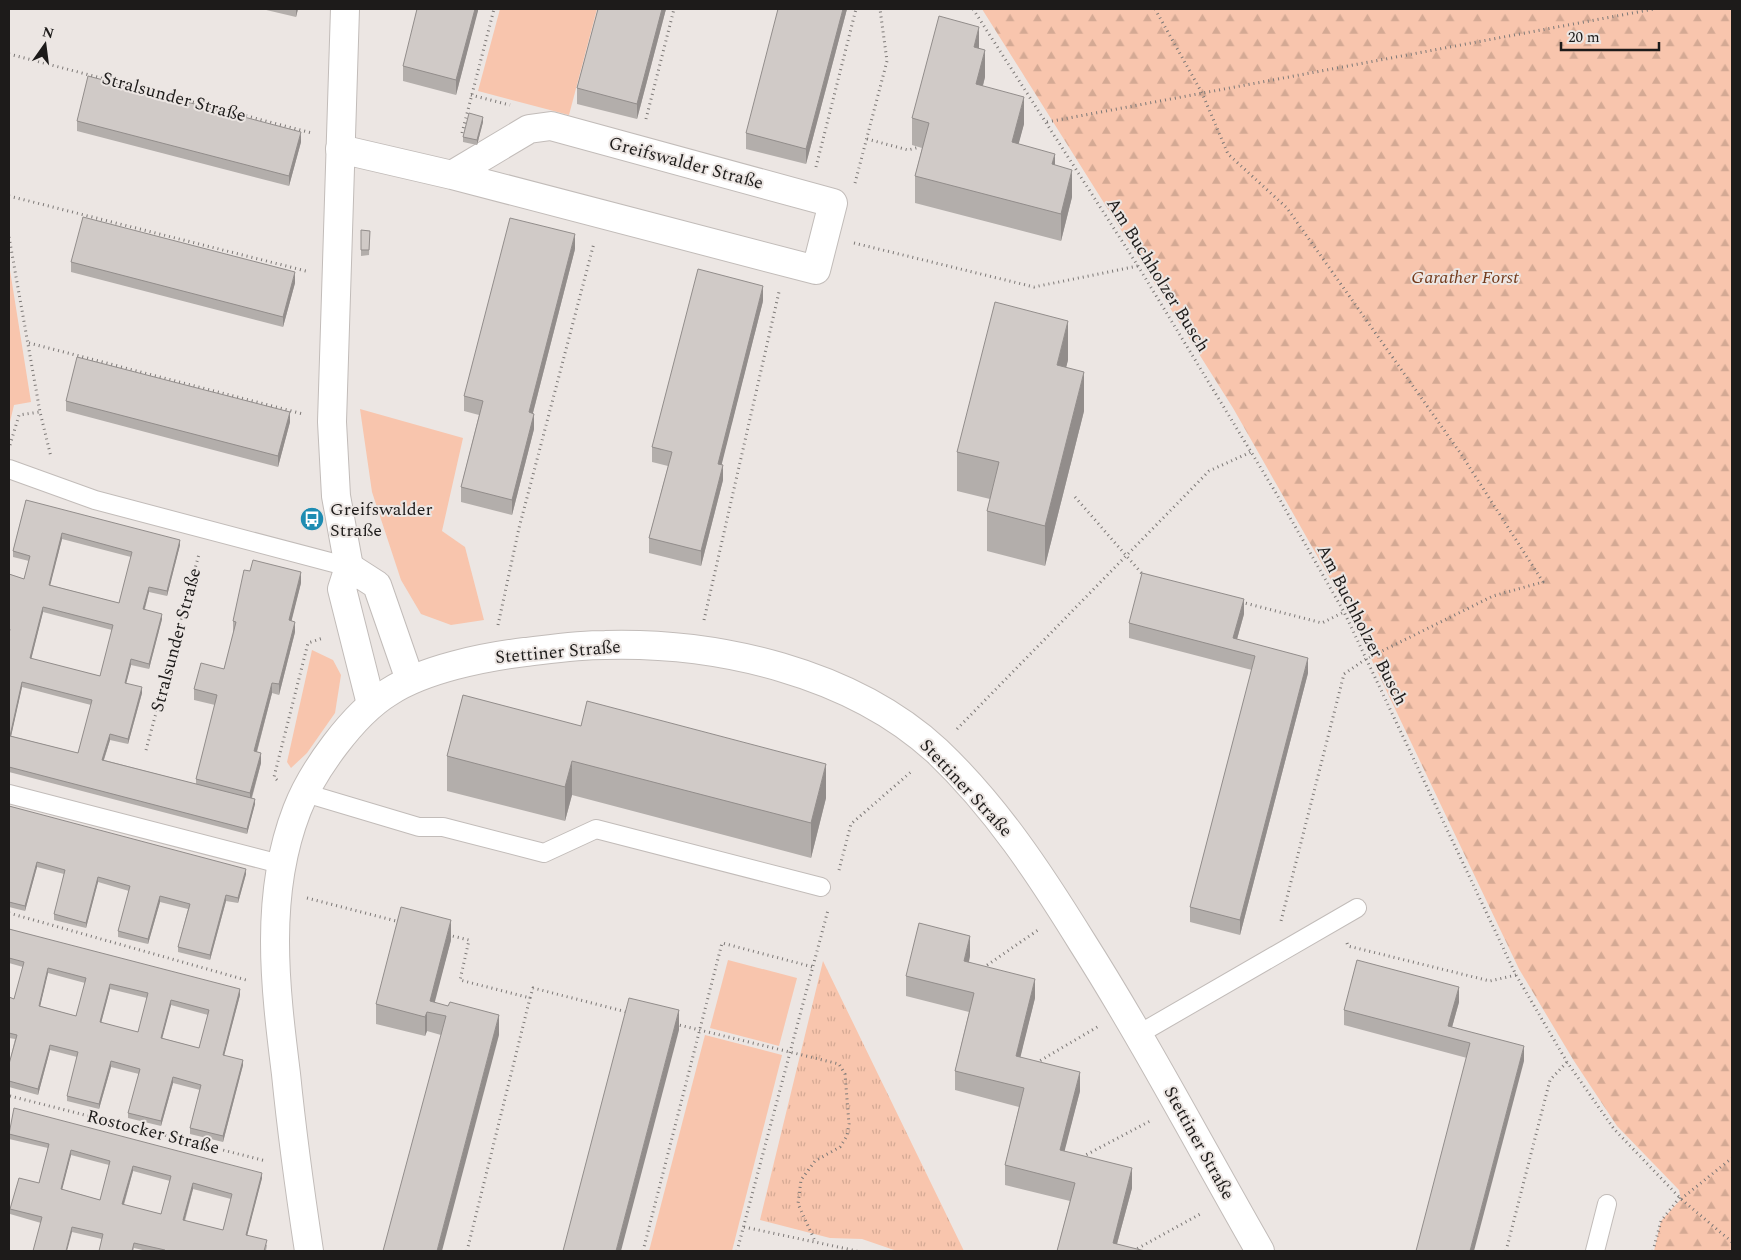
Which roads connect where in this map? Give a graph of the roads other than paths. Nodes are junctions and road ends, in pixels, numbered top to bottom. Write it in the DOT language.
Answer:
graph roads {
  1 [pos="345,9"];
  2 [pos="340,145"];
  3 [pos="452,175"];
  4 [pos="9,469"];
  5 [pos="349,566"];
  6 [pos="410,680"];
  7 [pos="371,704"];
  8 [pos="9,794"];
  9 [pos="302,799"];
  10 [pos="279,878"];
  11 [pos="821,887"];
  12 [pos="1357,908"];
  13 [pos="1139,1034"];
  14 [pos="1607,1204"];
  15 [pos="309,1251"];
  16 [pos="1260,1251"];
  17 [pos="1594,1251"];
  1 -- 2 [label="street"];
  2 -- 3 [label="street, Greifswalder Straße"];
  2 -- 5 [label="street"];
  3 -- 3 [label="street, Greifswalder Straße"];
  4 -- 5 [label="lane"];
  5 -- 6 [label="street"];
  5 -- 7 [label="street"];
  6 -- 7 [label="street"];
  6 -- 13 [label="street, Stettiner Straße"];
  7 -- 9 [label="street"];
  8 -- 10 [label="lane"];
  9 -- 10 [label="street"];
  9 -- 11 [label="lane"];
  10 -- 15 [label="street"];
  12 -- 13 [label="lane"];
  13 -- 16 [label="street, Stettiner Straße"];
  14 -- 17 [label="lane"];
}
